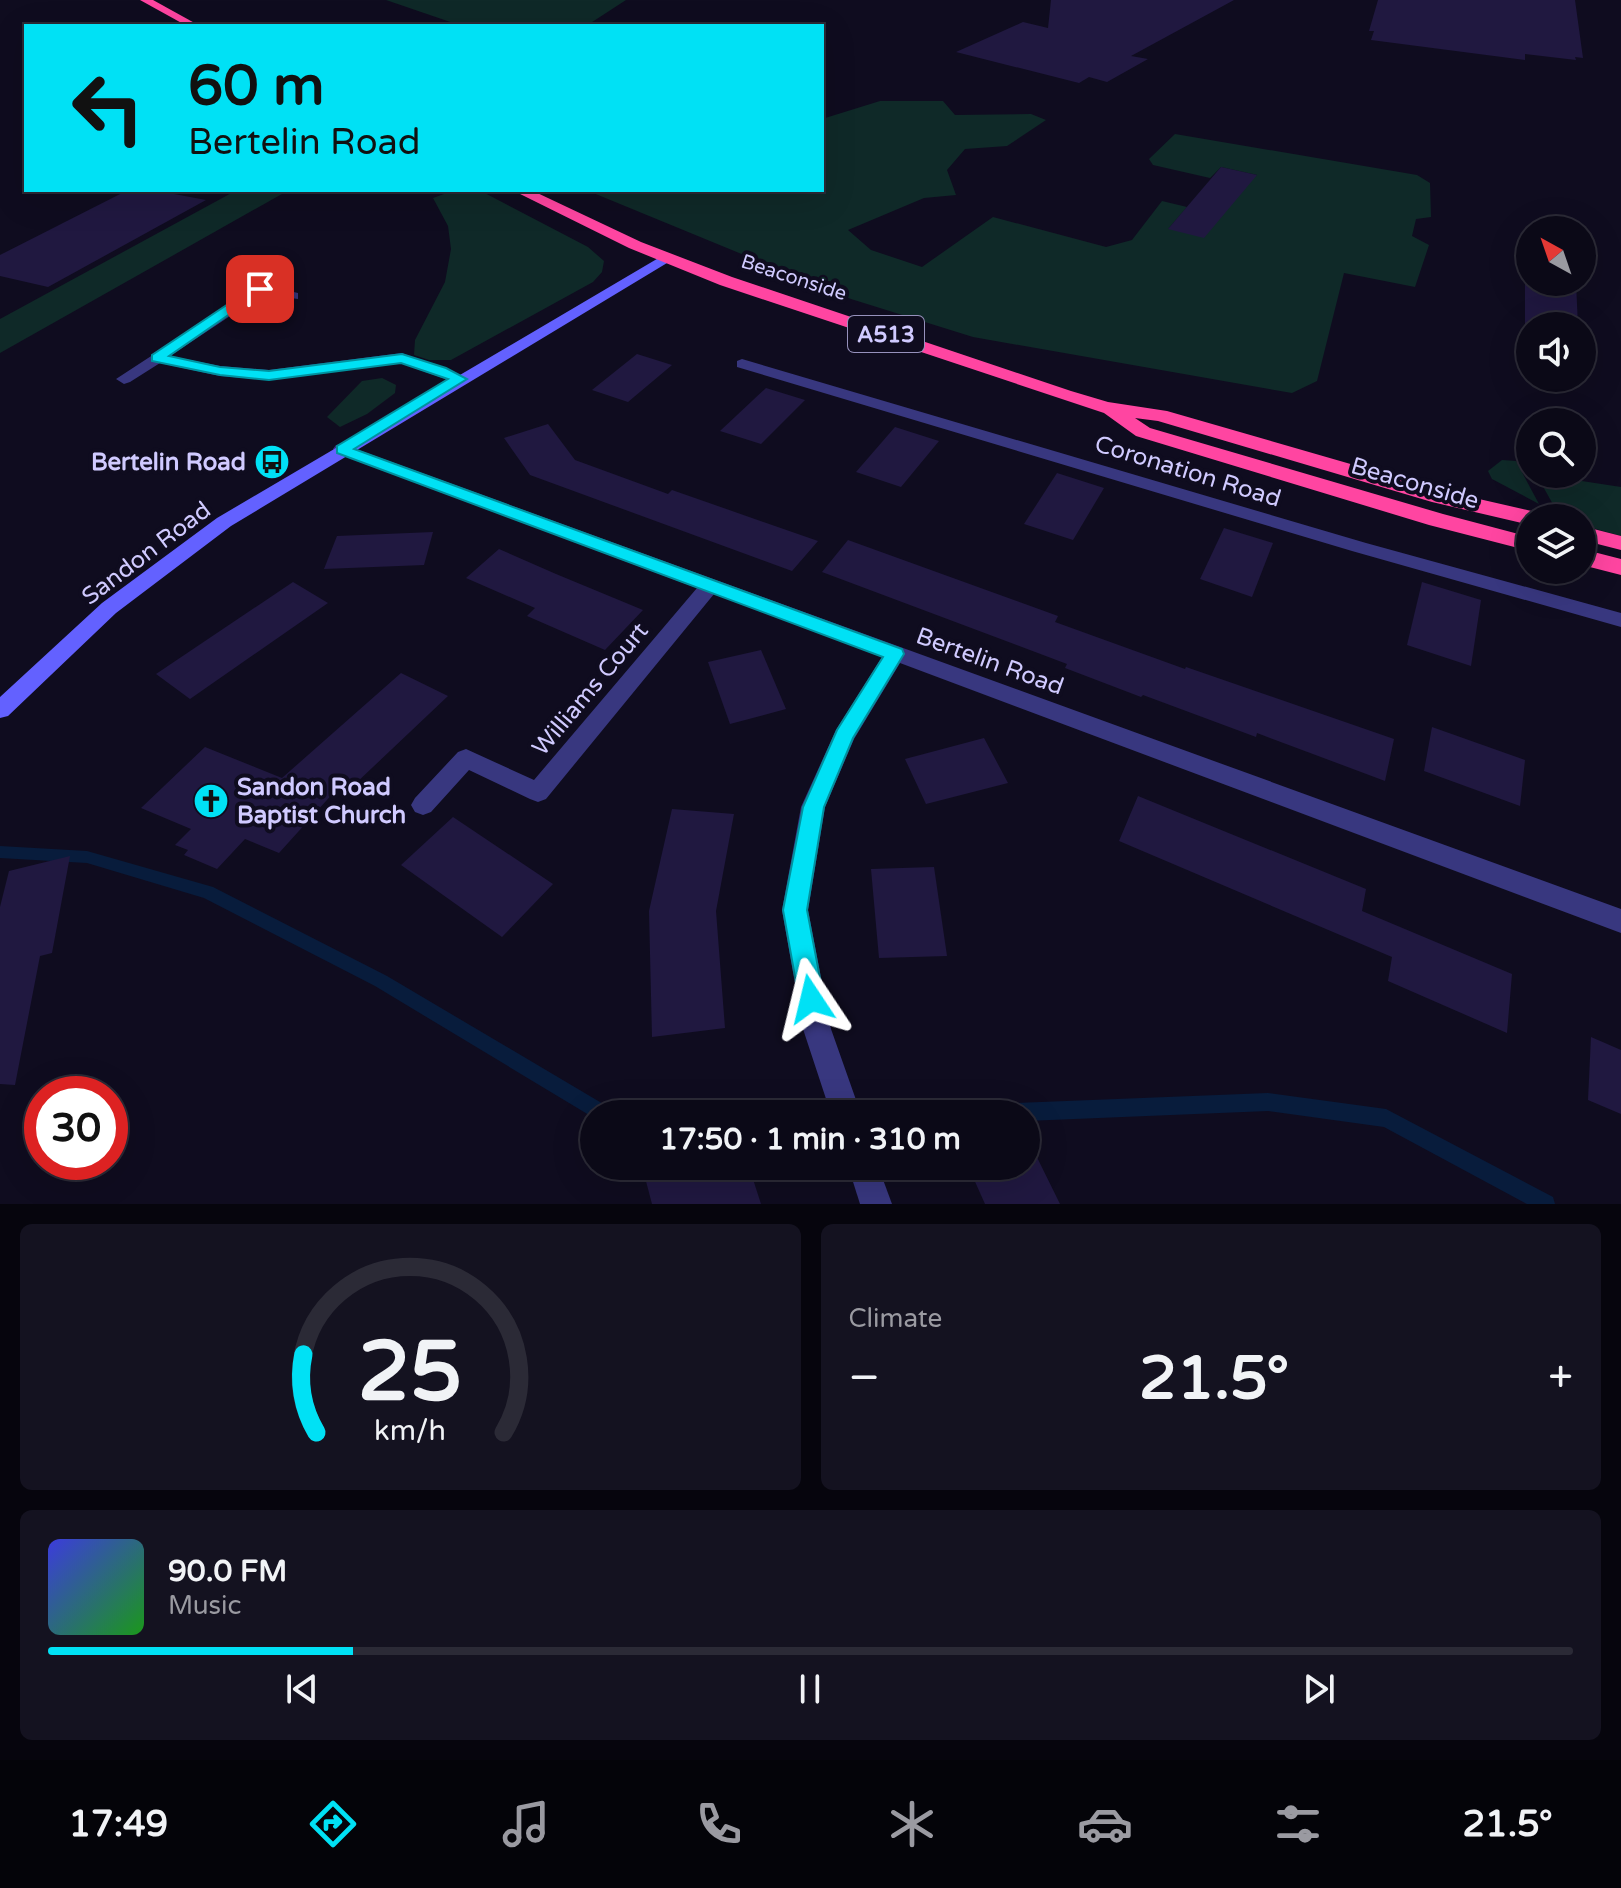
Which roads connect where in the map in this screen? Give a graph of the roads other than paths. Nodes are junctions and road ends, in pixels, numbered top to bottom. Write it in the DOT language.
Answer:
graph roads {
  1 [pos="145,0"];
  2 [pos="191,24"];
  3 [pos="523,192"];
  4 [pos="667,257"];
  5 [pos="286,272"];
  6 [pos="260,289"];
  7 [pos="293,296"];
  8 [pos="157,358"];
  9 [pos="742,364"];
  10 [pos="124,379"];
  11 [pos="459,379"];
  12 [pos="1106,408"];
  13 [pos="342,449"];
  14 [pos="1516,514"];
  15 [pos="1596,537"];
  16 [pos="1516,540"];
  17 [pos="1621,543"];
  18 [pos="1596,561"];
  19 [pos="1621,567"];
  20 [pos="711,584"];
  21 [pos="1621,620"];
  22 [pos="895,654"];
  23 [pos="0,710"];
  24 [pos="423,805"];
  25 [pos="1621,921"];
  26 [pos="841,1100"];
  27 [pos="868,1180"];
  28 [pos="876,1204"];
  1 -- 2 [label="highway"];
  3 -- 4 [label="highway, Beaconside / A513"];
  4 -- 11 [label="main road, Sandon Road"];
  4 -- 12 [label="highway, Beaconside / A513"];
  5 -- 6 [label="street"];
  6 -- 7 [label="street"];
  6 -- 8 [label="street"];
  8 -- 10 [label="street"];
  8 -- 11 [label="street"];
  9 -- 21 [label="street, Coronation Road"];
  11 -- 13 [label="main road, Sandon Road"];
  12 -- 14 [label="highway, Beaconside / A513"];
  12 -- 16 [label="highway, Beaconside / A513"];
  13 -- 20 [label="street, Bertelin Road"];
  13 -- 23 [label="main road, Sandon Road"];
  15 -- 17 [label="highway"];
  18 -- 19 [label="highway"];
  20 -- 22 [label="street, Bertelin Road"];
  20 -- 24 [label="street, Williams Court"];
  22 -- 25 [label="street, Bertelin Road"];
  22 -- 26 [label="street"];
  27 -- 28 [label="street"];
}
